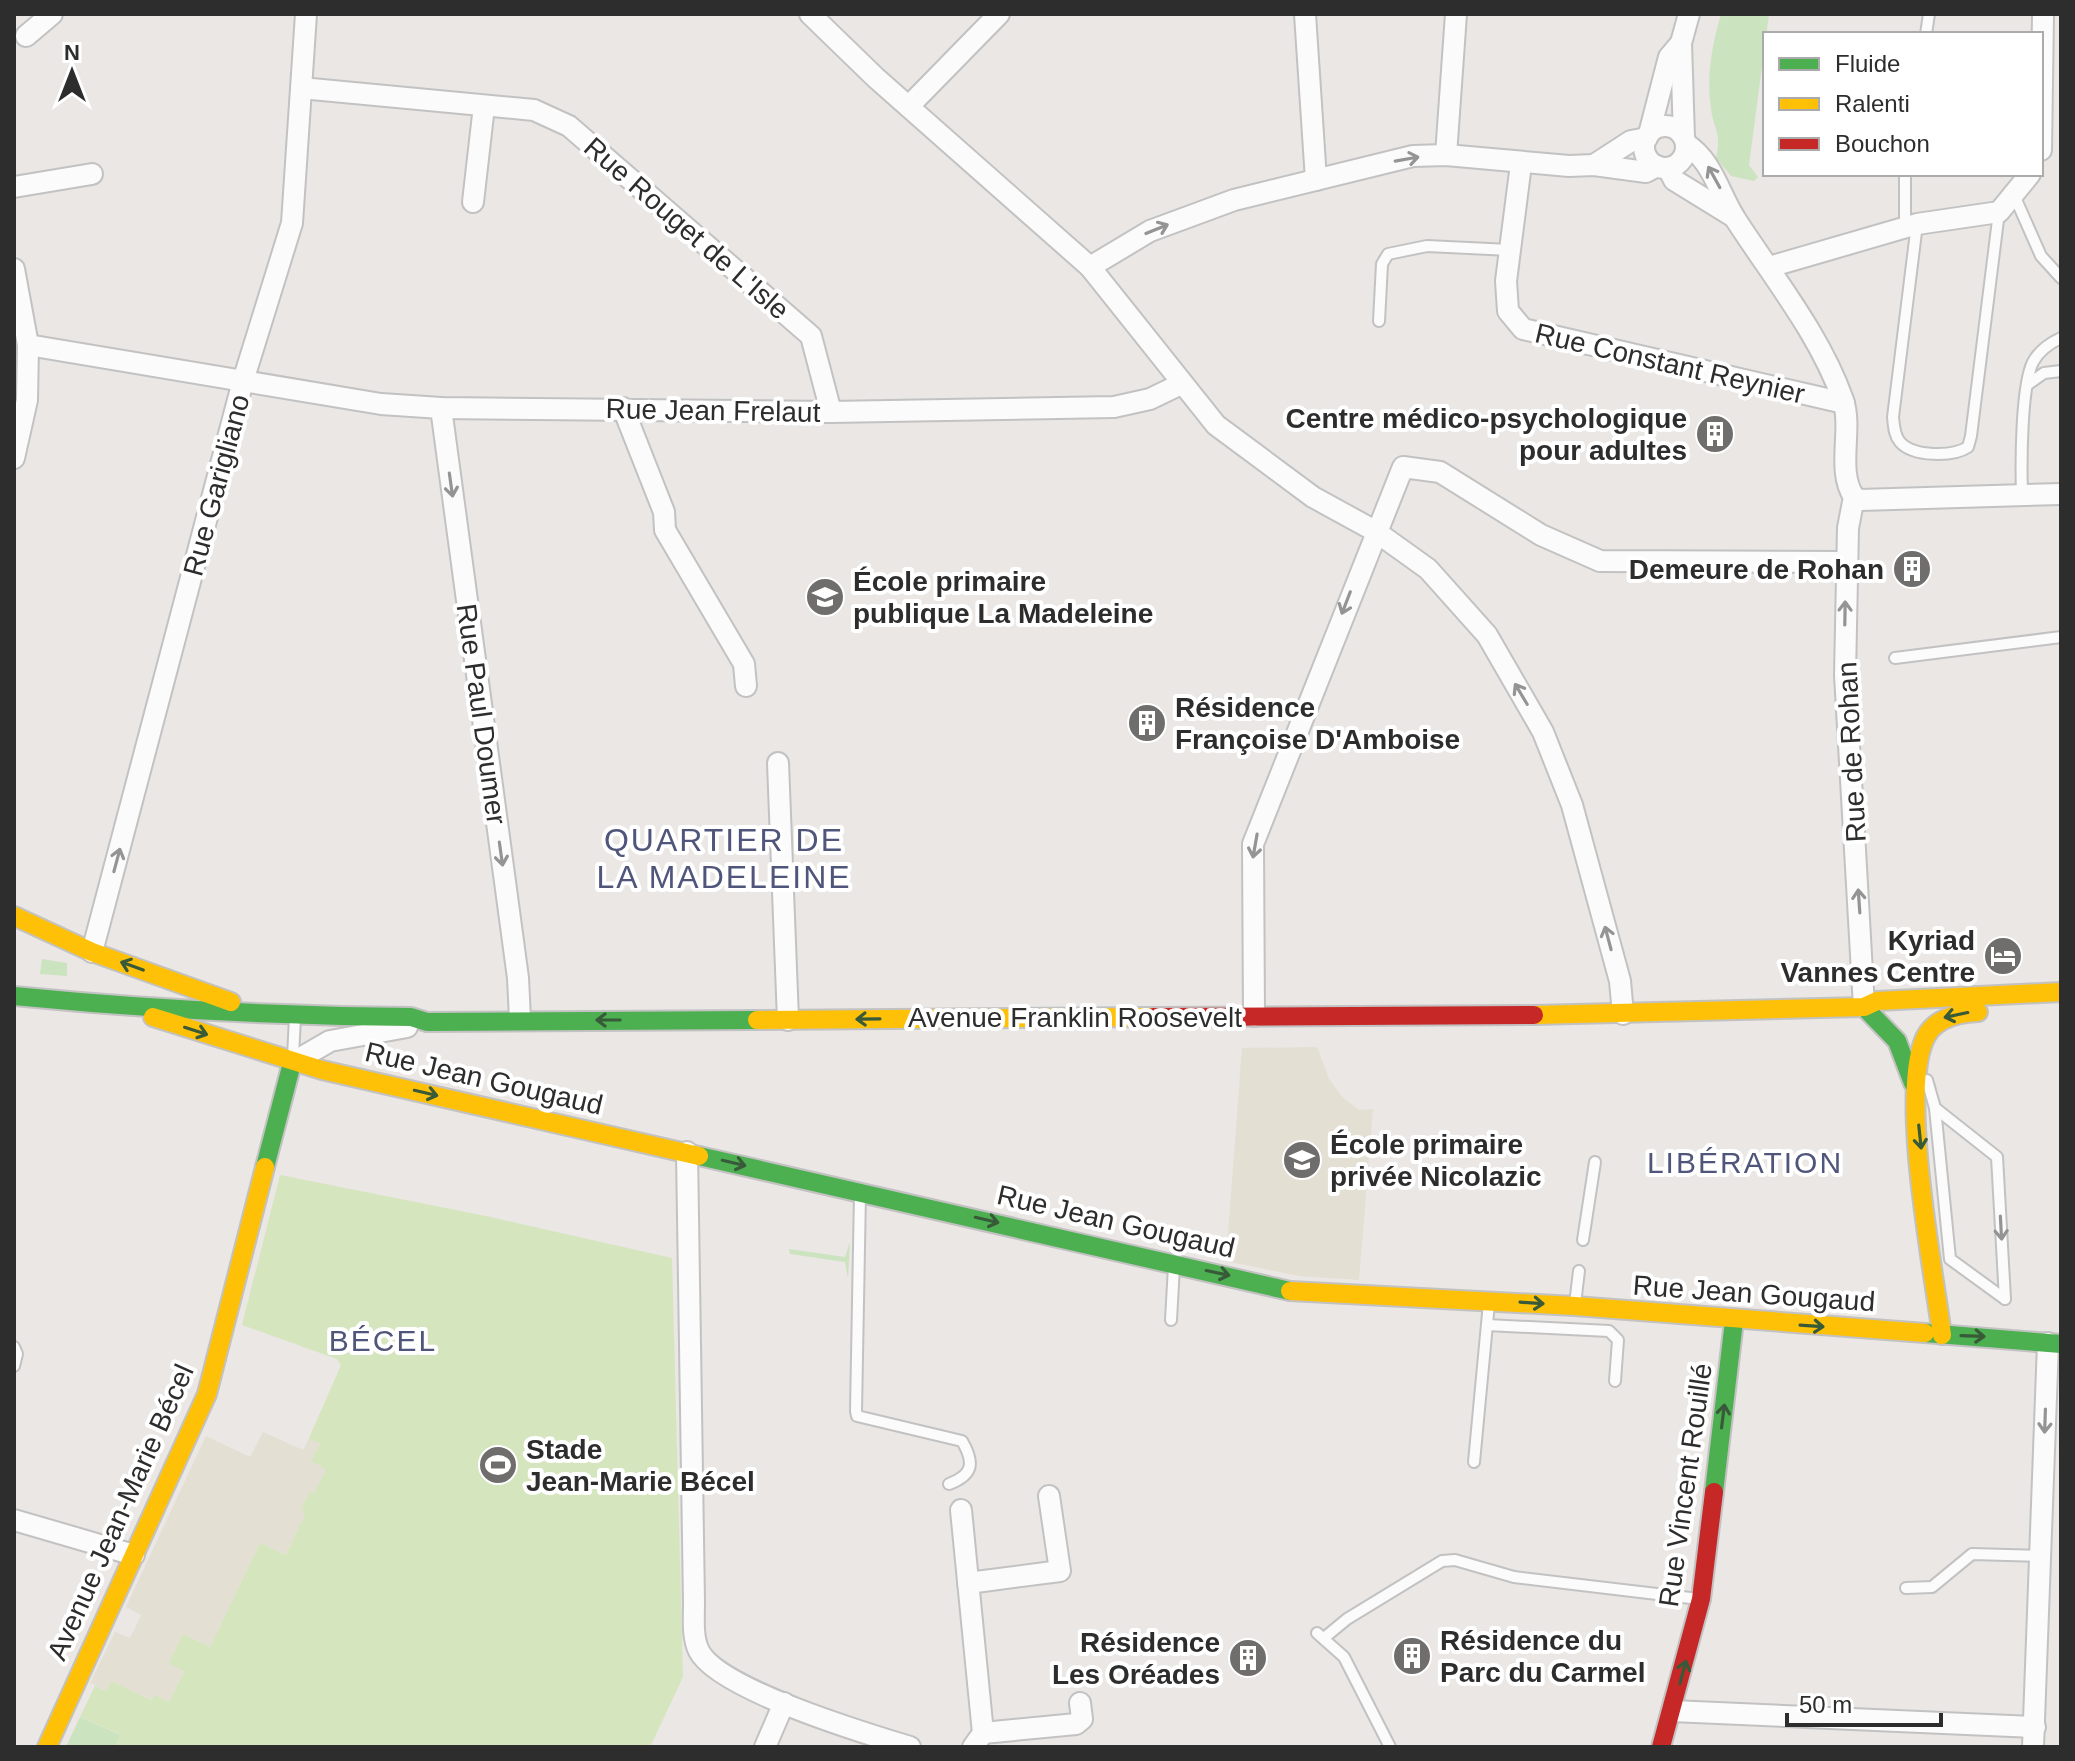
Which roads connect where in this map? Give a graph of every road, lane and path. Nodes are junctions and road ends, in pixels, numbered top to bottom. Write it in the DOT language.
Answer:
graph roads {
  1 [pos="52,14"];
  2 [pos="306,14"];
  3 [pos="810,14"];
  4 [pos="999,14"];
  5 [pos="1305,14"];
  6 [pos="1456,14"];
  7 [pos="1689,14"];
  8 [pos="26,36"];
  9 [pos="1681,43"];
  10 [pos="301,88"];
  11 [pos="484,106"];
  12 [pos="909,106"];
  13 [pos="1648,136"];
  14 [pos="1685,141"];
  15 [pos="1446,155"];
  16 [pos="1521,164"];
  17 [pos="1594,165"];
  18 [pos="1662,167"];
  19 [pos="92,174"];
  20 [pos="1905,176"];
  21 [pos="2028,176"];
  22 [pos="1316,180"];
  23 [pos="14,187"];
  24 [pos="2014,195"];
  25 [pos="473,202"];
  26 [pos="1999,212"];
  27 [pos="1734,217"];
  28 [pos="1911,225"];
  29 [pos="1510,250"];
  30 [pos="1090,267"];
  31 [pos="1769,267"];
  32 [pos="14,269"];
  33 [pos="2061,278"];
  34 [pos="1379,321"];
  35 [pos="2061,338"];
  36 [pos="28,345"];
  37 [pos="2061,371"];
  38 [pos="243,381"];
  39 [pos="1181,384"];
  40 [pos="2027,385"];
  41 [pos="1844,403"];
  42 [pos="441,408"];
  43 [pos="623,408"];
  44 [pos="831,412"];
  45 [pos="14,458"];
  46 [pos="2022,493"];
  47 [pos="2061,494"];
  48 [pos="1854,497"];
  49 [pos="1375,531"];
  50 [pos="1846,562"];
  51 [pos="2061,637"];
  52 [pos="1895,658"];
  53 [pos="746,686"];
  54 [pos="778,763"];
  55 [pos="14,916"];
  56 [pos="92,952"];
  57 [pos="2061,992"];
  58 [pos="14,996"];
  59 [pos="122,1007"];
  60 [pos="1864,1007"];
  61 [pos="2061,1008"];
  62 [pos="259,1012"];
  63 [pos="1623,1014"];
  64 [pos="295,1016"];
  65 [pos="1254,1016"];
  66 [pos="520,1019"];
  67 [pos="788,1020"];
  68 [pos="427,1022"];
  69 [pos="1920,1059"];
  70 [pos="292,1063"];
  71 [pos="1915,1087"];
  72 [pos="1935,1108"];
  73 [pos="687,1152"];
  74 [pos="1595,1162"];
  75 [pos="860,1191"];
  76 [pos="1583,1240"];
  77 [pos="1175,1264"];
  78 [pos="1579,1271"];
  79 [pos="1489,1301"];
  80 [pos="1575,1306"];
  81 [pos="1171,1320"];
  82 [pos="1734,1321"];
  83 [pos="1487,1325"];
  84 [pos="2061,1325"];
  85 [pos="1942,1335"];
  86 [pos="2003,1337"];
  87 [pos="2054,1343"];
  88 [pos="14,1347"];
  89 [pos="14,1366"];
  90 [pos="1615,1381"];
  91 [pos="1474,1462"];
  92 [pos="949,1484"];
  93 [pos="1049,1496"];
  94 [pos="961,1510"];
  95 [pos="14,1520"];
  96 [pos="134,1555"];
  97 [pos="2040,1556"];
  98 [pos="968,1583"];
  99 [pos="1906,1588"];
  100 [pos="1701,1599"];
  101 [pos="784,1703"];
  102 [pos="1080,1703"];
  103 [pos="1672,1711"];
  104 [pos="2034,1737"];
  105 [pos="978,1740"];
  106 [pos="47,1747"];
  107 [pos="765,1747"];
  108 [pos="910,1747"];
  109 [pos="1390,1747"];
  110 [pos="1661,1747"];
  1 -- 8 [label="street"];
  2 -- 10 [label="street, Rue Garigliano"];
  3 -- 12 [label="street"];
  4 -- 12 [label="street"];
  5 -- 22 [label="street"];
  6 -- 15 [label="street"];
  7 -- 9 [label="street"];
  9 -- 13 [label="street"];
  9 -- 14 [label="street"];
  10 -- 11 [label="street, Rue Rouget de L'Isle"];
  10 -- 38 [label="street, Rue Garigliano"];
  11 -- 25 [label="street"];
  11 -- 44 [label="street, Rue Rouget de L'Isle"];
  12 -- 30 [label="street"];
  13 -- 14 [label="street"];
  13 -- 17 [label="street"];
  13 -- 18 [label="street"];
  14 -- 18 [label="street"];
  27 -- 14 [label="street, one-way"];
  15 -- 16 [label="street"];
  22 -- 15 [label="street, one-way"];
  16 -- 17 [label="street"];
  16 -- 29 [label="street, Rue Constant Reynier"];
  17 -- 18 [label="street"];
  18 -- 27 [label="street"];
  19 -- 23 [label="street"];
  20 -- 28 [label="lane"];
  21 -- 24 [label="street"];
  30 -- 22 [label="street, one-way"];
  24 -- 26 [label="street"];
  24 -- 33 [label="lane"];
  26 -- 28 [label="street"];
  26 -- 28 [label="lane"];
  27 -- 31 [label="street"];
  28 -- 31 [label="street"];
  29 -- 34 [label="lane"];
  29 -- 41 [label="street, Rue Constant Reynier"];
  30 -- 39 [label="street"];
  31 -- 41 [label="street"];
  32 -- 36 [label="street"];
  35 -- 40 [label="lane"];
  36 -- 38 [label="street, Rue Jean Frelaut"];
  36 -- 45 [label="street"];
  37 -- 40 [label="lane"];
  38 -- 42 [label="street, Rue Jean Frelaut"];
  56 -- 38 [label="street, Rue Garigliano, one-way"];
  39 -- 44 [label="street, Rue Jean Frelaut"];
  39 -- 49 [label="street"];
  40 -- 46 [label="lane"];
  41 -- 48 [label="street"];
  42 -- 43 [label="street, Rue Jean Frelaut"];
  42 -- 66 [label="street, Rue Paul Doumer, one-way"];
  43 -- 44 [label="street, Rue Jean Frelaut"];
  43 -- 53 [label="street"];
  46 -- 47 [label="street"];
  46 -- 48 [label="street"];
  48 -- 50 [label="street, Rue de Rohan"];
  49 -- 50 [label="street"];
  63 -- 49 [label="street, one-way"];
  49 -- 65 [label="street, one-way"];
  60 -- 50 [label="street, Rue de Rohan, one-way"];
  51 -- 52 [label="lane"];
  54 -- 67 [label="street"];
  55 -- 56 [label="main road"];
  56 -- 59 [label="main road"];
  62 -- 56 [label="main road, one-way"];
  57 -- 60 [label="main road, Avenue Franklin Roosevelt"];
  58 -- 59 [label="main road"];
  59 -- 62 [label="main road"];
  59 -- 70 [label="main road, Rue Jean Gougaud, one-way"];
  60 -- 63 [label="main road, Avenue Franklin Roosevelt"];
  60 -- 71 [label="main road"];
  61 -- 69 [label="main road, one-way"];
  62 -- 64 [label="main road"];
  63 -- 65 [label="main road, Avenue Franklin Roosevelt"];
  64 -- 68 [label="main road"];
  64 -- 70 [label="lane"];
  65 -- 67 [label="main road, Avenue Franklin Roosevelt, one-way"];
  67 -- 66 [label="main road, Avenue Franklin Roosevelt, one-way"];
  66 -- 68 [label="main road, Avenue Franklin Roosevelt"];
  68 -- 70 [label="street, Avenue Franklin Roosevelt"];
  69 -- 71 [label="main road"];
  69 -- 72 [label="lane"];
  70 -- 73 [label="main road, Rue Jean Gougaud, one-way"];
  70 -- 96 [label="main road, Avenue Jean-Marie Bécel"];
  71 -- 85 [label="main road, one-way"];
  72 -- 72 [label="lane, one-way"];
  73 -- 75 [label="main road, Rue Jean Gougaud, one-way"];
  73 -- 101 [label="street"];
  74 -- 76 [label="lane"];
  75 -- 77 [label="main road, Rue Jean Gougaud, one-way"];
  75 -- 92 [label="lane"];
  77 -- 79 [label="main road, Rue Jean Gougaud, one-way"];
  77 -- 81 [label="lane"];
  78 -- 80 [label="lane"];
  79 -- 80 [label="main road, Rue Jean Gougaud, one-way"];
  79 -- 83 [label="lane"];
  80 -- 82 [label="main road, Rue Jean Gougaud"];
  82 -- 85 [label="main road, Rue Jean Gougaud, one-way"];
  100 -- 82 [label="main road, Rue Vincent Rouillé, one-way"];
  83 -- 90 [label="lane"];
  83 -- 91 [label="lane"];
  84 -- 86 [label="main road"];
  85 -- 86 [label="main road, Rue Jean Gougaud, one-way"];
  86 -- 87 [label="main road"];
  87 -- 97 [label="street, one-way"];
  88 -- 89 [label="lane"];
  93 -- 98 [label="street"];
  94 -- 98 [label="street"];
  95 -- 96 [label="street"];
  96 -- 106 [label="main road, Avenue Jean-Marie Bécel"];
  97 -- 99 [label="lane"];
  97 -- 104 [label="street"];
  98 -- 105 [label="street"];
  103 -- 100 [label="main road, Rue Vincent Rouillé, one-way"];
  100 -- 109 [label="lane"];
  101 -- 107 [label="street"];
  101 -- 108 [label="street"];
  102 -- 105 [label="street"];
  103 -- 104 [label="street"];
  103 -- 110 [label="main road, Rue Vincent Rouillé"];
}
